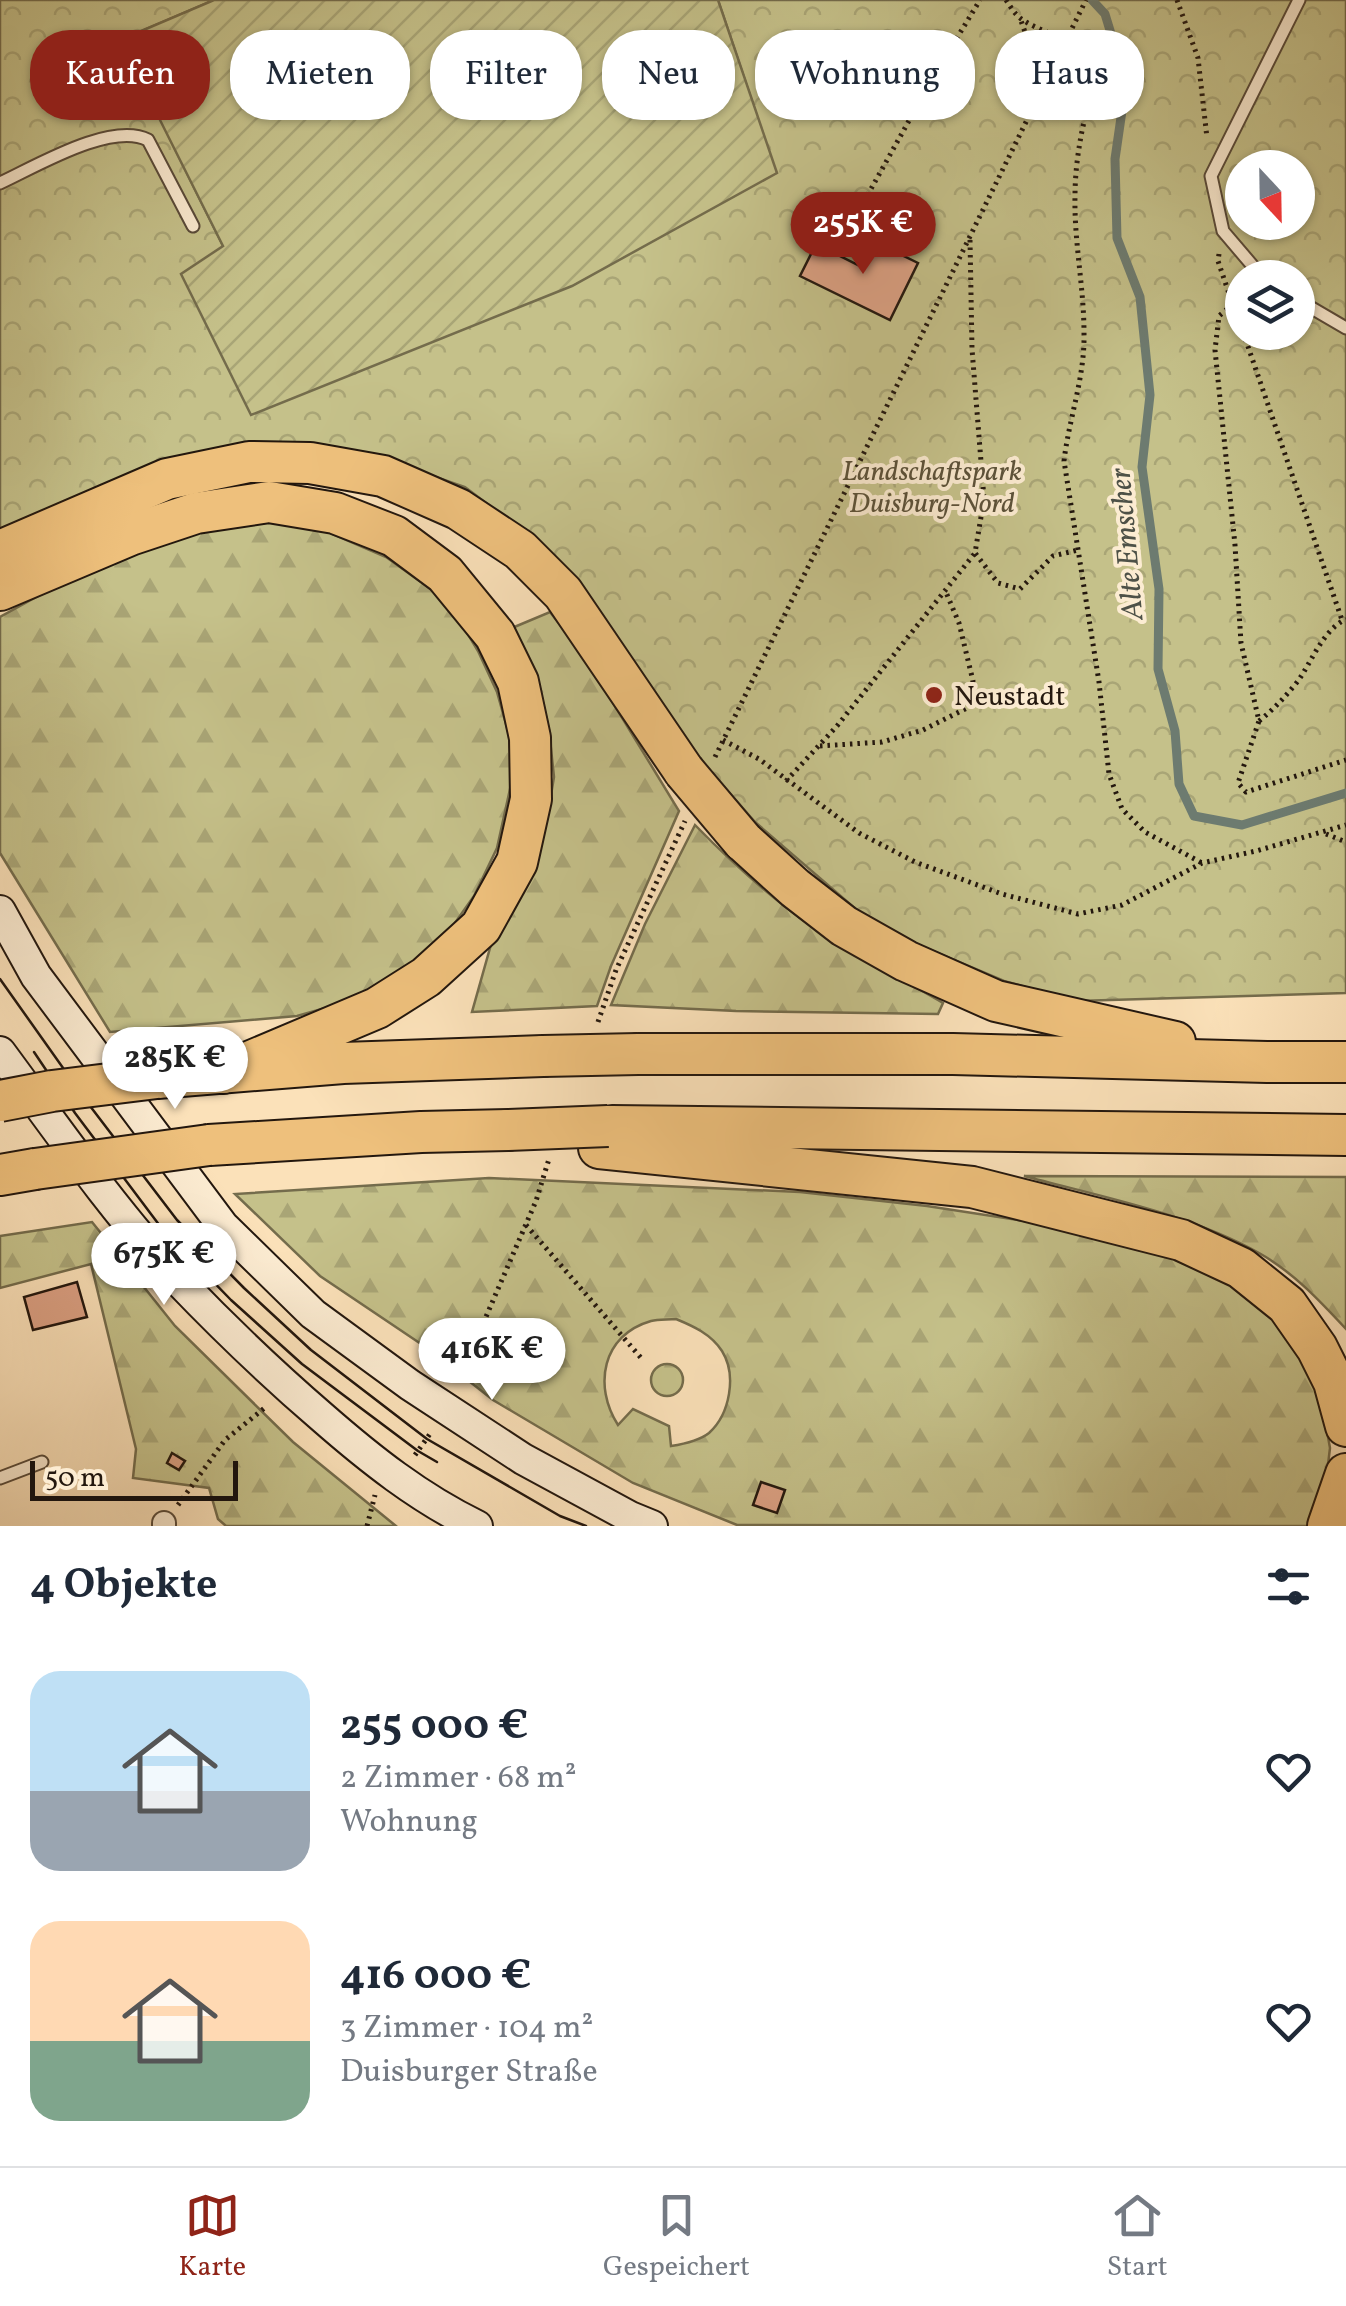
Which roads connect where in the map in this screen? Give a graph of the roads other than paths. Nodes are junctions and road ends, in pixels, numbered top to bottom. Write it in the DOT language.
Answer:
graph roads {
  1 [pos="1298,0"];
  2 [pos="0,183"];
  3 [pos="193,226"];
  4 [pos="1248,260"];
  5 [pos="1315,310"];
  6 [pos="1346,328"];
  7 [pos="1,580"];
  8 [pos="0,911"];
  9 [pos="0,1052"];
  10 [pos="1267,1062"];
  11 [pos="1346,1062"];
  12 [pos="223,1073"];
  13 [pos="0,1101"];
  14 [pos="1346,1134"];
  15 [pos="603,1137"];
  16 [pos="18,1172"];
  17 [pos="1346,1426"];
  18 [pos="42,1462"];
  19 [pos="1346,1474"];
  20 [pos="0,1478"];
  21 [pos="477,1526"];
  22 [pos="652,1526"];
  23 [pos="1328,1526"];
  1 -- 4 [label="lane"];
  2 -- 3 [label="lane"];
  5 -- 6 [label="lane"];
  7 -- 10 [label="highway, bridge"];
  7 -- 12 [label="highway"];
  8 -- 22 [label="main road"];
  9 -- 21 [label="main road"];
  10 -- 11 [label="highway"];
  10 -- 12 [label="highway, bridge"];
  12 -- 13 [label="highway, bridge"];
  14 -- 15 [label="highway"];
  15 -- 16 [label="highway, bridge"];
  15 -- 17 [label="highway"];
  18 -- 20 [label="lane"];
  19 -- 23 [label="highway"];
}
